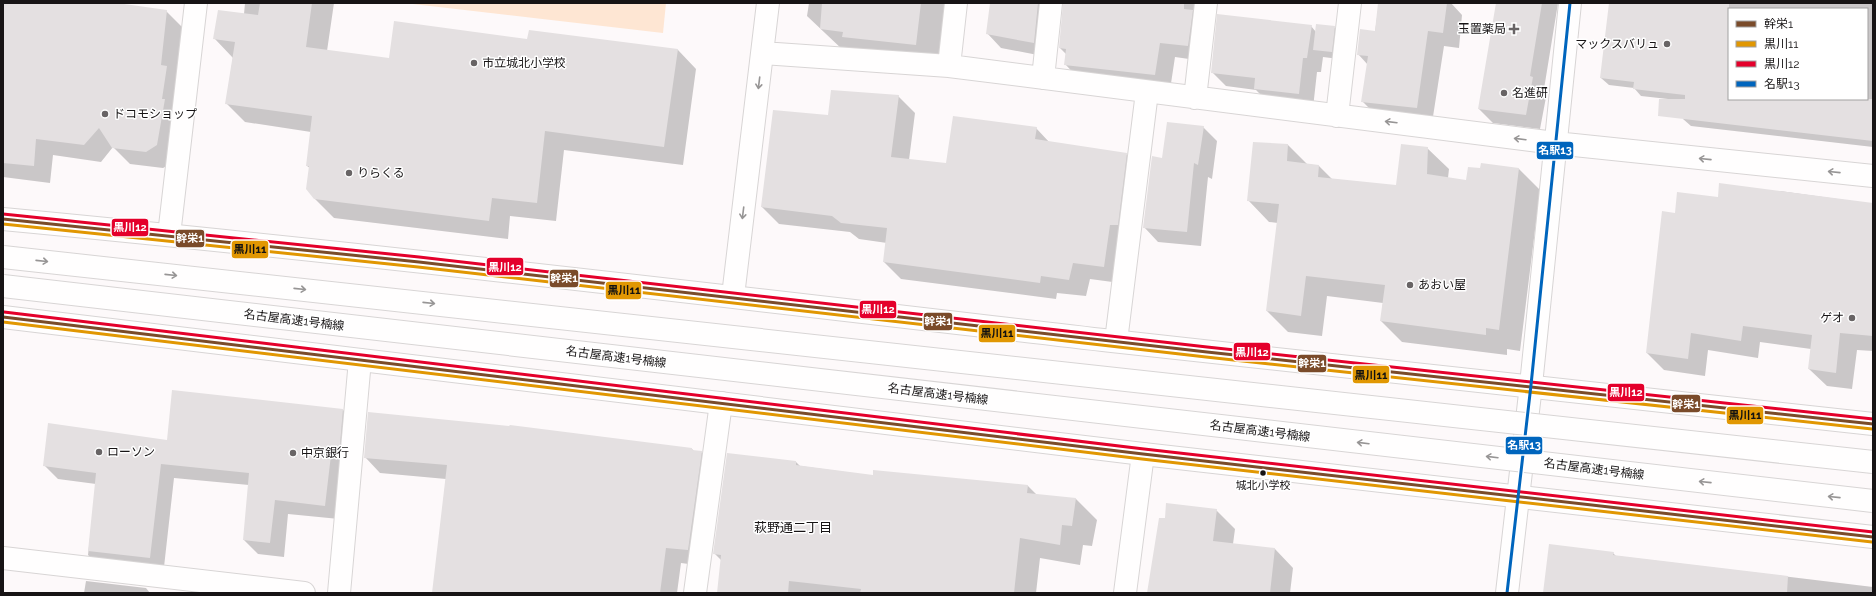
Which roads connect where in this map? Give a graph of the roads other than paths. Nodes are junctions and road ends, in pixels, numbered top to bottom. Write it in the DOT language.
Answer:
graph roads {
  1 [pos="196,3"];
  2 [pos="768,3"];
  3 [pos="956,3"];
  4 [pos="1051,3"];
  5 [pos="1206,3"];
  6 [pos="1350,3"];
  7 [pos="1570,3"];
  8 [pos="762,52"];
  9 [pos="949,66"];
  10 [pos="1043,78"];
  11 [pos="1147,92"];
  12 [pos="1195,98"];
  13 [pos="1337,116"];
  14 [pos="1555,143"];
  15 [pos="1873,176"];
  16 [pos="3,219"];
  17 [pos="169,235"];
  18 [pos="3,257"];
  19 [pos="3,286"];
  20 [pos="733,296"];
  21 [pos="3,317"];
  22 [pos="1116,341"];
  23 [pos="360,360"];
  24 [pos="1531,385"];
  25 [pos="721,403"];
  26 [pos="1873,424"];
  27 [pos="1143,454"];
  28 [pos="1873,462"];
  29 [pos="1518,497"];
  30 [pos="1873,501"];
  31 [pos="1873,537"];
  32 [pos="3,558"];
  33 [pos="161,585"];
  34 [pos="304,593"];
  35 [pos="339,593"];
  36 [pos="695,593"];
  37 [pos="1125,593"];
  38 [pos="1507,593"];
  1 -- 17 [label="main road"];
  2 -- 8 [label="main road"];
  3 -- 9 [label="main road"];
  4 -- 10 [label="main road"];
  5 -- 12 [label="main road"];
  6 -- 13 [label="main road"];
  7 -- 14 [label="main road"];
  8 -- 9 [label="main road"];
  8 -- 20 [label="main road, one-way"];
  9 -- 10 [label="main road"];
  10 -- 11 [label="main road"];
  11 -- 12 [label="main road"];
  11 -- 22 [label="main road"];
  12 -- 13 [label="main road"];
  14 -- 13 [label="main road, one-way"];
  15 -- 14 [label="main road, one-way"];
  14 -- 24 [label="main road"];
  16 -- 17 [label="main road"];
  17 -- 20 [label="main road"];
  18 -- 28 [label="main road, one-way, bridge"];
  30 -- 19 [label="main road, 名古屋高速1号楠線, one-way, bridge"];
  20 -- 22 [label="main road"];
  21 -- 23 [label="main road"];
  22 -- 24 [label="main road"];
  23 -- 25 [label="main road"];
  23 -- 35 [label="main road"];
  24 -- 26 [label="main road"];
  24 -- 29 [label="main road"];
  25 -- 27 [label="main road"];
  25 -- 36 [label="main road"];
  27 -- 29 [label="main road"];
  27 -- 37 [label="main road"];
  29 -- 31 [label="main road"];
  29 -- 38 [label="main road"];
  32 -- 33 [label="main road"];
  33 -- 34 [label="main road"];
}
